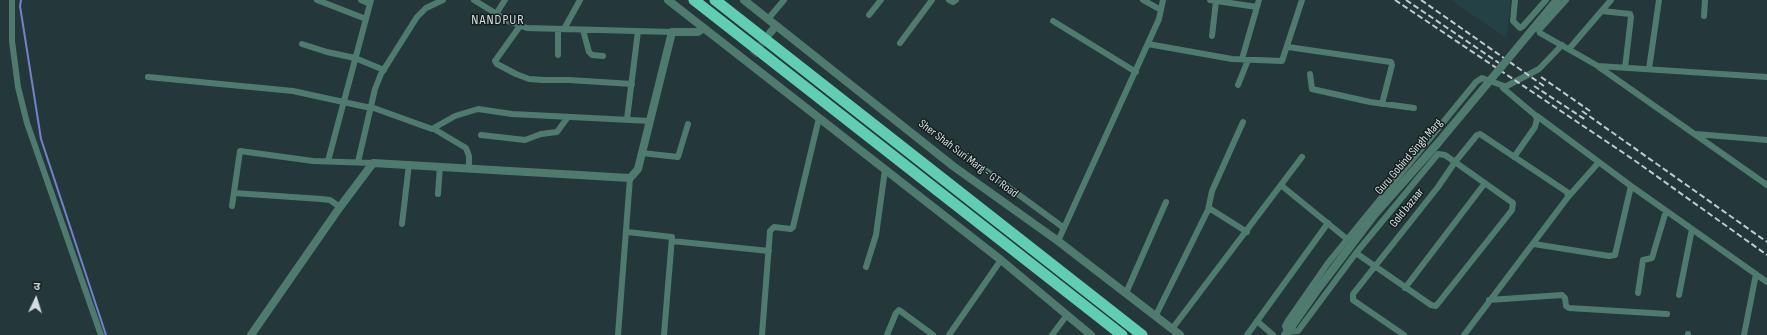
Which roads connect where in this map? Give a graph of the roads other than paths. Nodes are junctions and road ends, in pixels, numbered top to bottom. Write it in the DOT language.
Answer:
graph roads {
  1 [pos="12,0"];
  2 [pos="317,0"];
  3 [pos="361,0"];
  4 [pos="443,0"];
  5 [pos="474,0"];
  6 [pos="505,0"];
  7 [pos="580,0"];
  8 [pos="668,0"];
  9 [pos="694,0"];
  10 [pos="715,0"];
  11 [pos="744,0"];
  12 [pos="784,0"];
  13 [pos="881,0"];
  14 [pos="932,0"];
  15 [pos="949,0"];
  16 [pos="956,0"];
  17 [pos="1143,0"];
  18 [pos="1163,0"];
  19 [pos="1213,0"];
  20 [pos="1259,0"];
  21 [pos="1302,0"];
  22 [pos="1515,0"];
  23 [pos="1546,0"];
  24 [pos="1557,0"];
  25 [pos="1566,0"];
  26 [pos="1612,0"];
  27 [pos="1659,0"];
  28 [pos="1705,0"];
  29 [pos="370,2"];
  30 [pos="1257,7"];
  31 [pos="1161,10"];
  32 [pos="1602,11"];
  33 [pos="496,14"];
  34 [pos="869,15"];
  35 [pos="1704,16"];
  36 [pos="366,19"];
  37 [pos="768,19"];
  38 [pos="1053,21"];
  39 [pos="520,26"];
  40 [pos="776,26"];
  41 [pos="704,28"];
  42 [pos="561,29"];
  43 [pos="583,30"];
  44 [pos="638,31"];
  45 [pos="672,32"];
  46 [pos="770,33"];
  47 [pos="1212,36"];
  48 [pos="900,43"];
  49 [pos="302,44"];
  50 [pos="1148,44"];
  51 [pos="1562,45"];
  52 [pos="1288,47"];
  53 [pos="1569,49"];
  54 [pos="558,55"];
  55 [pos="753,55"];
  56 [pos="603,56"];
  57 [pos="355,58"];
  58 [pos="1245,60"];
  59 [pos="747,62"];
  60 [pos="1598,66"];
  61 [pos="1625,68"];
  62 [pos="1649,69"];
  63 [pos="384,70"];
  64 [pos="1136,72"];
  65 [pos="1310,74"];
  66 [pos="148,77"];
  67 [pos="1767,77"];
  68 [pos="632,84"];
  69 [pos="1238,85"];
  70 [pos="1504,86"];
  71 [pos="343,102"];
  72 [pos="1382,104"];
  73 [pos="371,108"];
  74 [pos="1414,108"];
  75 [pos="1537,116"];
  76 [pos="568,117"];
  77 [pos="819,118"];
  78 [pos="627,119"];
  79 [pos="650,121"];
  80 [pos="1243,122"];
  81 [pos="688,124"];
  82 [pos="434,129"];
  83 [pos="1695,134"];
  84 [pos="481,135"];
  85 [pos="1767,140"];
  86 [pos="958,150"];
  87 [pos="642,153"];
  88 [pos="1302,157"];
  89 [pos="1514,157"];
  90 [pos="328,162"];
  91 [pos="358,162"];
  92 [pos="1455,162"];
  93 [pos="1599,162"];
  94 [pos="373,163"];
  95 [pos="409,164"];
  96 [pos="440,166"];
  97 [pos="469,168"];
  98 [pos="885,170"];
  99 [pos="630,178"];
  100 [pos="1486,183"];
  101 [pos="1767,185"];
  102 [pos="1282,186"];
  103 [pos="1631,186"];
  104 [pos="234,193"];
  105 [pos="438,194"];
  106 [pos="1568,197"];
  107 [pos="1166,202"];
  108 [pos="232,206"];
  109 [pos="340,207"];
  110 [pos="1209,208"];
  111 [pos="1666,211"];
  112 [pos="1328,223"];
  113 [pos="402,224"];
  114 [pos="1064,228"];
  115 [pos="1692,229"];
  116 [pos="627,232"];
  117 [pos="1247,232"];
  118 [pos="1347,239"];
  119 [pos="672,241"];
  120 [pos="1058,241"];
  121 [pos="1534,244"];
  122 [pos="769,251"];
  123 [pos="1356,253"];
  124 [pos="1001,260"];
  125 [pos="866,267"];
  126 [pos="1374,267"];
  127 [pos="1756,274"];
  128 [pos="1767,282"];
  129 [pos="1405,288"];
  130 [pos="1126,293"];
  131 [pos="1638,293"];
  132 [pos="1679,295"];
  133 [pos="1489,300"];
  134 [pos="1667,314"];
  135 [pos="1067,315"];
  136 [pos="1156,315"];
  137 [pos="1257,321"];
  138 [pos="1172,329"];
  139 [pos="1288,331"];
  140 [pos="101,335"];
  141 [pos="251,335"];
  142 [pos="618,335"];
  143 [pos="664,335"];
  144 [pos="762,335"];
  145 [pos="887,335"];
  146 [pos="933,335"];
  147 [pos="949,335"];
  148 [pos="1052,335"];
  149 [pos="1091,335"];
  150 [pos="1122,335"];
  151 [pos="1142,335"];
  152 [pos="1180,335"];
  153 [pos="1247,335"];
  154 [pos="1273,335"];
  155 [pos="1404,335"];
  156 [pos="1464,335"];
  157 [pos="1744,335"];
  1 -- 140 [label="street"];
  2 -- 36 [label="street"];
  3 -- 29 [label="street"];
  4 -- 63 [label="street"];
  5 -- 33 [label="street"];
  6 -- 33 [label="street"];
  7 -- 42 [label="street"];
  8 -- 41 [label="street"];
  9 -- 150 [label="highway"];
  10 -- 151 [label="highway"];
  11 -- 37 [label="street, Sher Shah Suri Marg - GT Road"];
  12 -- 37 [label="street"];
  13 -- 34 [label="street"];
  14 -- 48 [label="street"];
  15 -- 16 [label="street"];
  17 -- 31 [label="street"];
  18 -- 31 [label="street"];
  19 -- 30 [label="street"];
  19 -- 47 [label="street"];
  20 -- 30 [label="street"];
  21 -- 52 [label="street"];
  22 -- 23 [label="street"];
  24 -- 139 [label="street, Guru Gobind Singh Marg, bridge"];
  25 -- 51 [label="street"];
  26 -- 32 [label="street"];
  27 -- 62 [label="street"];
  28 -- 35 [label="street"];
  29 -- 36 [label="street"];
  30 -- 58 [label="street"];
  31 -- 50 [label="street"];
  32 -- 53 [label="street"];
  32 -- 61 [label="street"];
  33 -- 39 [label="street"];
  36 -- 57 [label="street"];
  37 -- 40 [label="street, Sher Shah Suri Marg - GT Road"];
  38 -- 64 [label="street"];
  39 -- 42 [label="street"];
  39 -- 68 [label="street"];
  40 -- 46 [label="street"];
  40 -- 120 [label="street, Sher Shah Suri Marg - GT Road"];
  41 -- 45 [label="street"];
  41 -- 59 [label="street"];
  42 -- 43 [label="street"];
  42 -- 54 [label="street"];
  43 -- 44 [label="street"];
  43 -- 56 [label="street"];
  44 -- 45 [label="street"];
  44 -- 68 [label="street"];
  45 -- 79 [label="street"];
  49 -- 57 [label="street"];
  50 -- 58 [label="street"];
  50 -- 64 [label="street"];
  51 -- 53 [label="street"];
  51 -- 70 [label="street"];
  52 -- 58 [label="street"];
  52 -- 72 [label="street"];
  53 -- 60 [label="street"];
  55 -- 59 [label="street"];
  57 -- 63 [label="street"];
  57 -- 71 [label="street"];
  58 -- 69 [label="street"];
  59 -- 77 [label="street"];
  60 -- 61 [label="street"];
  60 -- 83 [label="street"];
  61 -- 62 [label="street"];
  62 -- 67 [label="street"];
  63 -- 73 [label="street"];
  64 -- 114 [label="street"];
  65 -- 72 [label="street"];
  66 -- 71 [label="street"];
  68 -- 78 [label="street"];
  70 -- 75 [label="street"];
  70 -- 118 [label="street"];
  71 -- 73 [label="street"];
  71 -- 90 [label="street"];
  72 -- 74 [label="street"];
  73 -- 82 [label="street"];
  73 -- 91 [label="street"];
  75 -- 89 [label="street"];
  75 -- 93 [label="street"];
  76 -- 78 [label="street"];
  76 -- 82 [label="street"];
  76 -- 84 [label="street"];
  77 -- 98 [label="street"];
  77 -- 122 [label="street"];
  78 -- 79 [label="street"];
  79 -- 87 [label="street"];
  80 -- 110 [label="street"];
  81 -- 87 [label="street"];
  82 -- 97 [label="street"];
  83 -- 85 [label="street"];
  83 -- 101 [label="street"];
  86 -- 114 [label="street"];
  87 -- 99 [label="street"];
  88 -- 102 [label="street"];
  89 -- 92 [label="street, Gold bazaar"];
  89 -- 106 [label="street"];
  90 -- 91 [label="street"];
  90 -- 104 [label="street"];
  91 -- 94 [label="street"];
  92 -- 100 [label="street"];
  92 -- 123 [label="street"];
  92 -- 126 [label="street, Gold bazaar"];
  93 -- 103 [label="street"];
  93 -- 106 [label="street"];
  94 -- 95 [label="street"];
  94 -- 109 [label="street"];
  95 -- 96 [label="street"];
  95 -- 113 [label="street"];
  96 -- 97 [label="street"];
  96 -- 105 [label="street"];
  97 -- 99 [label="street"];
  98 -- 124 [label="street"];
  98 -- 125 [label="street"];
  99 -- 116 [label="street"];
  100 -- 129 [label="street"];
  100 -- 129 [label="street"];
  102 -- 112 [label="street"];
  102 -- 117 [label="street"];
  103 -- 111 [label="street"];
  103 -- 121 [label="street"];
  104 -- 108 [label="street"];
  104 -- 109 [label="street"];
  106 -- 121 [label="street"];
  107 -- 130 [label="street"];
  109 -- 141 [label="street"];
  110 -- 117 [label="street"];
  110 -- 136 [label="street"];
  111 -- 115 [label="street"];
  111 -- 131 [label="street"];
  112 -- 118 [label="street"];
  112 -- 137 [label="street"];
  114 -- 120 [label="street"];
  115 -- 127 [label="street"];
  115 -- 132 [label="street"];
  116 -- 119 [label="street"];
  116 -- 142 [label="street"];
  117 -- 138 [label="street"];
  118 -- 139 [label="street"];
  119 -- 122 [label="street"];
  119 -- 143 [label="street"];
  120 -- 130 [label="street, Sher Shah Suri Marg - GT Road"];
  121 -- 133 [label="street"];
  122 -- 144 [label="street"];
  123 -- 126 [label="street"];
  123 -- 139 [label="street"];
  124 -- 135 [label="street"];
  124 -- 147 [label="street"];
  126 -- 129 [label="street"];
  126 -- 155 [label="street, Gold bazaar"];
  127 -- 128 [label="street"];
  127 -- 157 [label="street"];
  130 -- 136 [label="street, Sher Shah Suri Marg - GT Road"];
  133 -- 134 [label="street"];
  133 -- 156 [label="street"];
  135 -- 148 [label="street"];
  135 -- 149 [label="street"];
  136 -- 138 [label="street, Sher Shah Suri Marg - GT Road"];
  137 -- 153 [label="street"];
  137 -- 154 [label="street"];
  138 -- 152 [label="street, Sher Shah Suri Marg - GT Road"];
  145 -- 146 [label="street"];
}
